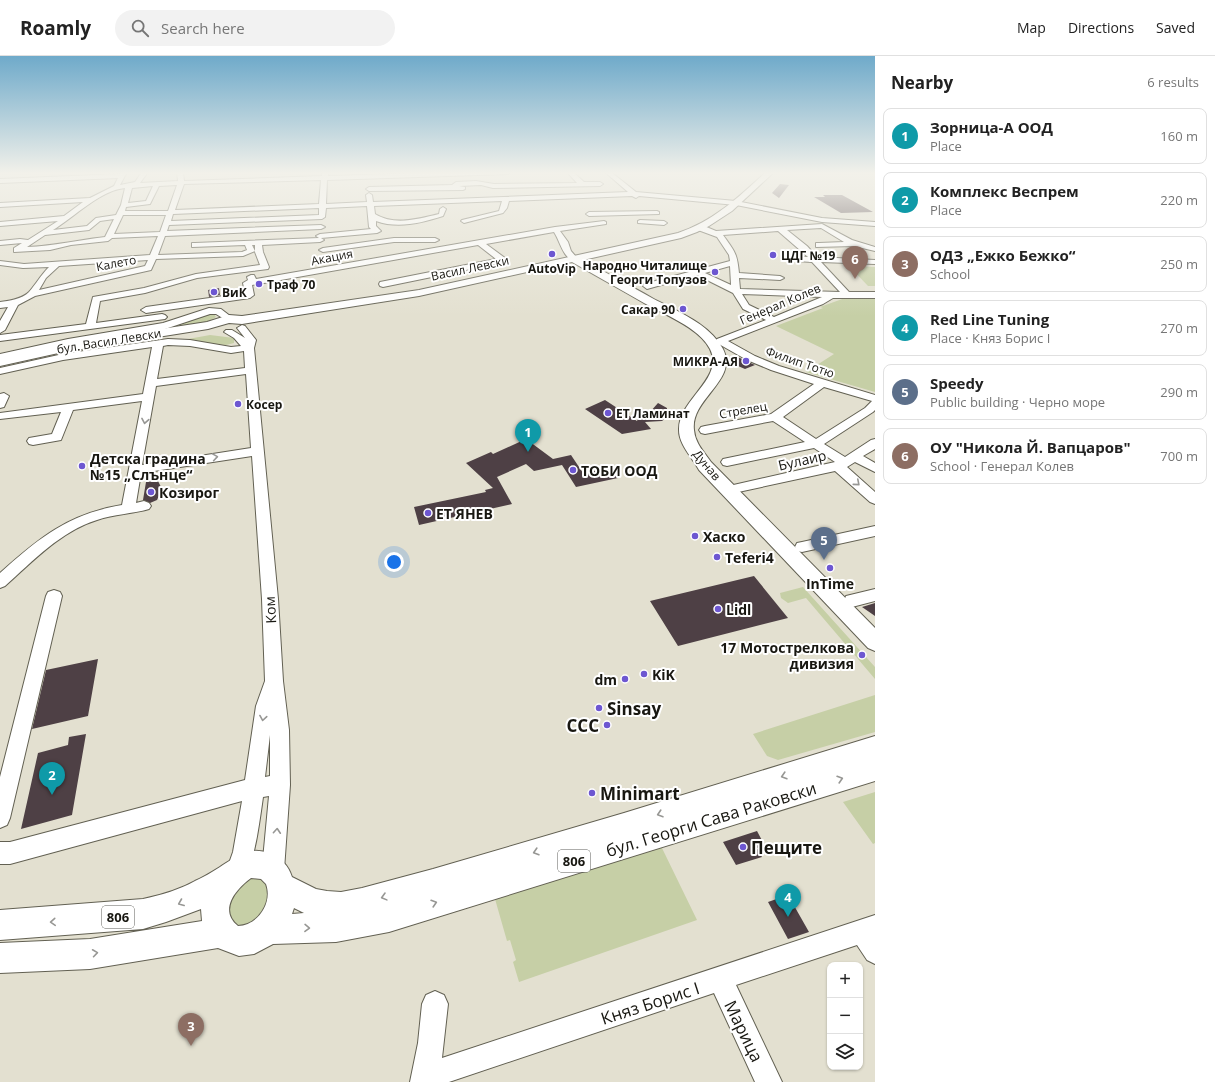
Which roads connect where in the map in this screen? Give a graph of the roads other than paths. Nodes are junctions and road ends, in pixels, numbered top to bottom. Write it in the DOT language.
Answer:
graph roads {
  1 [pos="45,220"];
  2 [pos="62,220"];
  3 [pos="97,220"];
  4 [pos="117,220"];
  5 [pos="168,220"];
  6 [pos="248,220"];
  7 [pos="322,220"];
  8 [pos="372,220"];
  9 [pos="379,220"];
  10 [pos="421,220"];
  11 [pos="469,220"];
  12 [pos="662,220"];
  13 [pos="723,220"];
  14 [pos="823,220"];
  15 [pos="464,221"];
  16 [pos="633,222"];
  17 [pos="167,223"];
  18 [pos="604,223"];
  19 [pos="0,224"];
  20 [pos="863,224"];
  21 [pos="875,224"];
  22 [pos="831,227"];
  23 [pos="321,228"];
  24 [pos="779,228"];
  25 [pos="555,229"];
  26 [pos="704,229"];
  27 [pos="43,233"];
  28 [pos="717,233"];
  29 [pos="162,234"];
  30 [pos="110,236"];
  31 [pos="320,238"];
  32 [pos="435,240"];
  33 [pos="28,242"];
  34 [pos="479,242"];
  35 [pos="0,243"];
  36 [pos="248,243"];
  37 [pos="854,244"];
  38 [pos="188,245"];
  39 [pos="259,245"];
  40 [pos="819,245"];
  41 [pos="875,248"];
  42 [pos="429,251"];
  43 [pos="471,252"];
  44 [pos="9,254"];
  45 [pos="243,254"];
  46 [pos="154,256"];
  47 [pos="326,256"];
  48 [pos="784,258"];
  49 [pos="577,260"];
  50 [pos="815,260"];
  51 [pos="735,262"];
  52 [pos="875,262"];
  53 [pos="0,263"];
  54 [pos="486,263"];
  55 [pos="56,264"];
  56 [pos="447,265"];
  57 [pos="253,268"];
  58 [pos="337,269"];
  59 [pos="774,269"];
  60 [pos="698,272"];
  61 [pos="736,275"];
  62 [pos="780,278"];
  63 [pos="252,282"];
  64 [pos="383,284"];
  65 [pos="647,286"];
  66 [pos="736,291"];
  67 [pos="792,293"];
  68 [pos="32,294"];
  69 [pos="831,295"];
  70 [pos="847,295"];
  71 [pos="875,295"];
  72 [pos="217,300"];
  73 [pos="14,303"];
  74 [pos="0,305"];
  75 [pos="204,312"];
  76 [pos="92,317"];
  77 [pos="774,320"];
  78 [pos="222,323"];
  79 [pos="243,324"];
  80 [pos="90,327"];
  81 [pos="0,330"];
  82 [pos="0,338"];
  83 [pos="720,341"];
  84 [pos="158,344"];
  85 [pos="246,345"];
  86 [pos="0,351"];
  87 [pos="0,356"];
  88 [pos="0,362"];
  89 [pos="0,367"];
  90 [pos="251,370"];
  91 [pos="0,371"];
  92 [pos="152,383"];
  93 [pos="822,383"];
  94 [pos="0,397"];
  95 [pos="149,397"];
  96 [pos="875,399"];
  97 [pos="875,404"];
  98 [pos="0,405"];
  99 [pos="68,407"];
  100 [pos="0,416"];
  101 [pos="776,417"];
  102 [pos="705,430"];
  103 [pos="33,441"];
  104 [pos="875,443"];
  105 [pos="816,444"];
  106 [pos="257,450"];
  107 [pos="727,462"];
  108 [pos="846,462"];
  109 [pos="875,468"];
  110 [pos="135,470"];
  111 [pos="730,490"];
  112 [pos="875,499"];
  113 [pos="144,506"];
  114 [pos="128,509"];
  115 [pos="875,531"];
  116 [pos="802,547"];
  117 [pos="0,582"];
  118 [pos="875,595"];
  119 [pos="54,596"];
  120 [pos="852,601"];
  121 [pos="875,642"];
  122 [pos="274,680"];
  123 [pos="875,748"];
  124 [pos="875,769"];
  125 [pos="280,785"];
  126 [pos="253,788"];
  127 [pos="0,818"];
  128 [pos="0,853"];
  129 [pos="233,874"];
  130 [pos="277,878"];
  131 [pos="0,925"];
  132 [pos="268,929"];
  133 [pos="222,932"];
  134 [pos="871,937"];
  135 [pos="0,958"];
  136 [pos="720,979"];
  137 [pos="435,1004"];
  138 [pos="424,1080"];
  139 [pos="769,1082"];
  1 -- 19 [label="street"];
  2 -- 27 [label="street"];
  3 -- 27 [label="street"];
  4 -- 30 [label="street"];
  5 -- 17 [label="street, Калето"];
  6 -- 17 [label="street"];
  7 -- 23 [label="street"];
  8 -- 31 [label="street"];
  9 -- 10 [label="street"];
  11 -- 15 [label="street"];
  12 -- 16 [label="street"];
  13 -- 26 [label="main road"];
  14 -- 20 [label="street"];
  17 -- 29 [label="street, Калето"];
  18 -- 25 [label="street, Акация"];
  20 -- 21 [label="street"];
  20 -- 22 [label="street"];
  23 -- 29 [label="street"];
  23 -- 31 [label="street"];
  24 -- 28 [label="street"];
  24 -- 37 [label="street"];
  24 -- 50 [label="street"];
  25 -- 34 [label="street, Акация"];
  25 -- 49 [label="street, Дунав"];
  26 -- 28 [label="street"];
  26 -- 49 [label="main road, Васил Левски"];
  27 -- 33 [label="street"];
  28 -- 51 [label="street"];
  29 -- 30 [label="street"];
  29 -- 46 [label="street, Калето"];
  30 -- 44 [label="street"];
  31 -- 36 [label="street"];
  31 -- 47 [label="street"];
  32 -- 47 [label="street"];
  33 -- 35 [label="street"];
  33 -- 44 [label="street"];
  34 -- 42 [label="street, Акация"];
  34 -- 54 [label="street"];
  36 -- 38 [label="street"];
  36 -- 45 [label="street"];
  37 -- 40 [label="street"];
  37 -- 41 [label="street"];
  39 -- 57 [label="street"];
  42 -- 56 [label="street"];
  42 -- 58 [label="street, Акация"];
  43 -- 54 [label="street"];
  45 -- 46 [label="street"];
  45 -- 57 [label="street"];
  46 -- 55 [label="street"];
  46 -- 68 [label="street, Калето"];
  47 -- 58 [label="street"];
  48 -- 50 [label="street"];
  49 -- 79 [label="main road, Васил Левски"];
  49 -- 79 [label="main road, Васил Левски"];
  49 -- 111 [label="main road, Дунав"];
  50 -- 52 [label="street"];
  50 -- 70 [label="street"];
  51 -- 60 [label="street"];
  51 -- 61 [label="street"];
  53 -- 55 [label="street"];
  54 -- 56 [label="street"];
  55 -- 68 [label="street"];
  56 -- 64 [label="street"];
  57 -- 63 [label="street"];
  57 -- 76 [label="street"];
  58 -- 63 [label="street, Акация"];
  59 -- 62 [label="street"];
  60 -- 65 [label="street"];
  60 -- 66 [label="street"];
  61 -- 62 [label="street"];
  61 -- 66 [label="street"];
  62 -- 67 [label="street"];
  63 -- 72 [label="street"];
  66 -- 67 [label="street"];
  66 -- 77 [label="street"];
  67 -- 69 [label="street"];
  68 -- 73 [label="street, Калето"];
  69 -- 70 [label="street, Генерал Колев"];
  69 -- 77 [label="street, Генерал Колев"];
  70 -- 71 [label="street, Генерал Колев"];
  72 -- 76 [label="street"];
  72 -- 78 [label="street"];
  73 -- 74 [label="street, Калето"];
  73 -- 81 [label="street"];
  75 -- 78 [label="street"];
  75 -- 80 [label="street"];
  75 -- 87 [label="street"];
  76 -- 80 [label="street"];
  77 -- 83 [label="street, Генерал Колев"];
  78 -- 79 [label="main road"];
  78 -- 85 [label="street"];
  78 -- 88 [label="main road, бул. Васил Левски"];
  78 -- 89 [label="main road, бул. Васил Левски"];
  79 -- 85 [label="street, Ком"];
  80 -- 82 [label="street"];
  83 -- 93 [label="street, Филип Тотю"];
  84 -- 85 [label="street"];
  84 -- 91 [label="street"];
  84 -- 92 [label="street"];
  85 -- 90 [label="street, Ком"];
  86 -- 87 [label="street"];
  90 -- 92 [label="street"];
  90 -- 106 [label="street, Ком"];
  92 -- 95 [label="street"];
  93 -- 96 [label="street, Филип Тотю"];
  93 -- 101 [label="street, Стрелец"];
  94 -- 98 [label="street"];
  95 -- 99 [label="street"];
  95 -- 110 [label="street, one-way"];
  97 -- 105 [label="street"];
  99 -- 100 [label="street"];
  99 -- 103 [label="street"];
  101 -- 102 [label="street, Стрелец"];
  101 -- 105 [label="street"];
  104 -- 108 [label="street, Булаир"];
  105 -- 107 [label="street"];
  105 -- 108 [label="street"];
  110 -- 106 [label="street, one-way"];
  106 -- 122 [label="street, Ком"];
  108 -- 109 [label="street"];
  108 -- 111 [label="street, Булаир"];
  108 -- 112 [label="street, one-way"];
  110 -- 114 [label="street"];
  111 -- 121 [label="main road, Дунав"];
  113 -- 114 [label="street"];
  114 -- 117 [label="street"];
  115 -- 116 [label="street"];
  118 -- 120 [label="street"];
  119 -- 127 [label="street"];
  122 -- 125 [label="street"];
  122 -- 126 [label="street, Ком, one-way"];
  123 -- 130 [label="main road, бул. Георги Сава Раковски / 806, one-way"];
  132 -- 124 [label="main road, бул. Георги Сава Раковски / 806, one-way"];
  125 -- 126 [label="street"];
  130 -- 125 [label="street, one-way"];
  126 -- 128 [label="street"];
  126 -- 129 [label="street, Ком"];
  129 -- 130 [label="main road, 806"];
  129 -- 131 [label="main road, 806, one-way"];
  129 -- 133 [label="main road"];
  130 -- 132 [label="main road, 806"];
  132 -- 133 [label="main road, 806"];
  135 -- 133 [label="main road, 806, one-way"];
  134 -- 136 [label="street, Княз Борис I"];
  136 -- 138 [label="street, Княз Борис I"];
  136 -- 139 [label="street, Марица"];
  137 -- 138 [label="street"];
}
